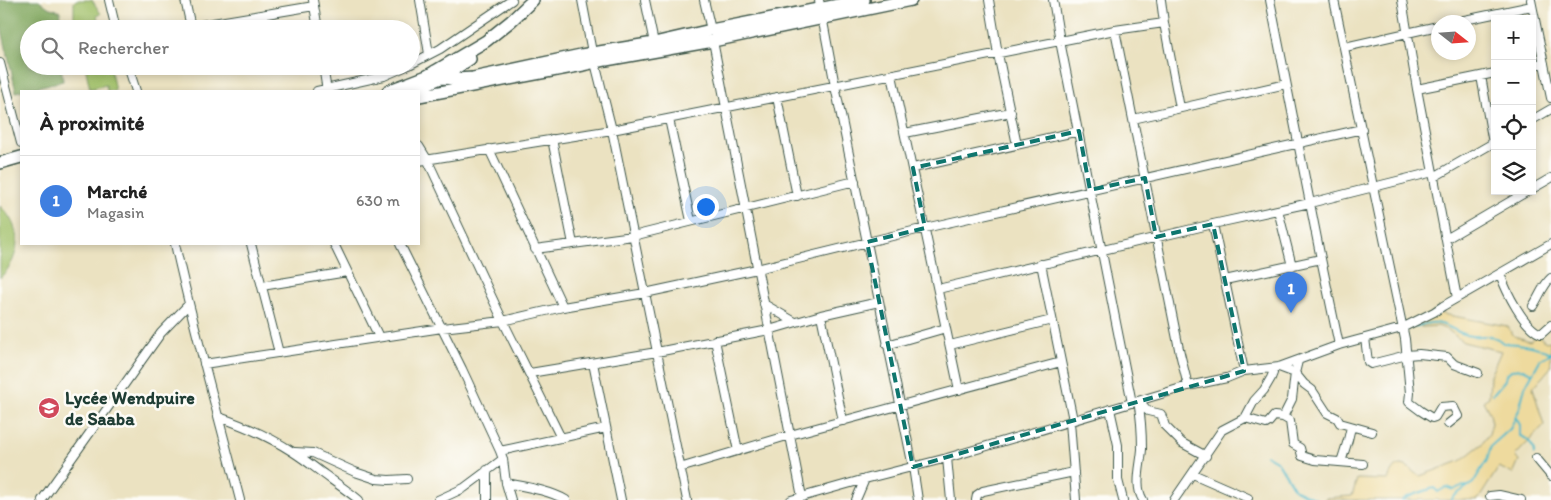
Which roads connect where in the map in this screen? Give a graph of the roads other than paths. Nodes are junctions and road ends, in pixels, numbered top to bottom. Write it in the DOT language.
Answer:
graph roads {
  1 [pos="109,0"];
  2 [pos="185,0"];
  3 [pos="420,0"];
  4 [pos="512,0"];
  5 [pos="533,0"];
  6 [pos="542,0"];
  7 [pos="582,0"];
  8 [pos="645,0"];
  9 [pos="704,0"];
  10 [pos="864,0"];
  11 [pos="911,0"];
  12 [pos="988,0"];
  13 [pos="1053,0"];
  14 [pos="1161,0"];
  15 [pos="1270,0"];
  16 [pos="1334,0"];
  17 [pos="1402,0"];
  18 [pos="314,3"];
  19 [pos="1532,3"];
  20 [pos="821,9"];
  21 [pos="1476,17"];
  22 [pos="114,20"];
  23 [pos="189,20"];
  24 [pos="226,20"];
  25 [pos="317,20"];
  26 [pos="1164,23"];
  27 [pos="1431,28"];
  28 [pos="1115,30"];
  29 [pos="1408,33"];
  30 [pos="712,35"];
  31 [pos="1060,41"];
  32 [pos="654,43"];
  33 [pos="1345,48"];
  34 [pos="429,54"];
  35 [pos="998,54"];
  36 [pos="594,58"];
  37 [pos="420,59"];
  38 [pos="0,63"];
  39 [pos="1544,63"];
  40 [pos="1536,64"];
  41 [pos="1491,74"];
  42 [pos="131,75"];
  43 [pos="324,75"];
  44 [pos="386,75"];
  45 [pos="438,75"];
  46 [pos="892,75"];
  47 [pos="1481,76"];
  48 [pos="1286,84"];
  49 [pos="835,86"];
  50 [pos="1417,89"];
  51 [pos="136,90"];
  52 [pos="327,90"];
  53 [pos="391,90"];
  54 [pos="412,90"];
  55 [pos="420,96"];
  56 [pos="777,98"];
  57 [pos="1551,98"];
  58 [pos="725,108"];
  59 [pos="1180,108"];
  60 [pos="1551,109"];
  61 [pos="1011,112"];
  62 [pos="1536,118"];
  63 [pos="669,119"];
  64 [pos="1133,119"];
  65 [pos="1491,127"];
  66 [pos="1362,129"];
  67 [pos="612,130"];
  68 [pos="1079,131"];
  69 [pos="905,133"];
  70 [pos="20,139"];
  71 [pos="552,139"];
  72 [pos="1298,143"];
  73 [pos="1491,144"];
  74 [pos="1017,145"];
  75 [pos="489,149"];
  76 [pos="20,157"];
  77 [pos="423,160"];
  78 [pos="20,161"];
  79 [pos="0,164"];
  80 [pos="913,168"];
  81 [pos="1433,174"];
  82 [pos="1145,178"];
  83 [pos="1551,178"];
  84 [pos="855,181"];
  85 [pos="1373,186"];
  86 [pos="1536,187"];
  87 [pos="1090,190"];
  88 [pos="1521,195"];
  89 [pos="796,196"];
  90 [pos="1310,203"];
  91 [pos="745,208"];
  92 [pos="1278,210"];
  93 [pos="691,221"];
  94 [pos="1213,224"];
  95 [pos="925,228"];
  96 [pos="633,236"];
  97 [pos="1156,237"];
  98 [pos="1446,239"];
  99 [pos="867,242"];
  100 [pos="573,244"];
  101 [pos="1551,244"];
  102 [pos="175,245"];
  103 [pos="251,245"];
  104 [pos="334,245"];
  105 [pos="400,245"];
  106 [pos="535,249"];
  107 [pos="1102,250"];
  108 [pos="1321,259"];
  109 [pos="1041,264"];
  110 [pos="1292,266"];
  111 [pos="757,269"];
  112 [pos="347,272"];
  113 [pos="1500,274"];
  114 [pos="1551,278"];
  115 [pos="1225,280"];
  116 [pos="262,286"];
  117 [pos="938,288"];
  118 [pos="645,293"];
  119 [pos="1458,298"];
  120 [pos="879,302"];
  121 [pos="764,304"];
  122 [pos="188,305"];
  123 [pos="1532,306"];
  124 [pos="563,307"];
  125 [pos="821,315"];
  126 [pos="1052,320"];
  127 [pos="503,321"];
  128 [pos="795,322"];
  129 [pos="1551,325"];
  130 [pos="442,328"];
  131 [pos="946,328"];
  132 [pos="1402,328"];
  133 [pos="769,330"];
  134 [pos="379,337"];
  135 [pos="1365,338"];
  136 [pos="715,340"];
  137 [pos="887,345"];
  138 [pos="950,345"];
  139 [pos="1339,345"];
  140 [pos="657,352"];
  141 [pos="279,353"];
  142 [pos="1407,355"];
  143 [pos="1298,361"];
  144 [pos="1061,362"];
  145 [pos="593,363"];
  146 [pos="204,364"];
  147 [pos="1275,368"];
  148 [pos="1244,371"];
  149 [pos="530,373"];
  150 [pos="1295,373"];
  151 [pos="1478,373"];
  152 [pos="1188,386"];
  153 [pos="959,390"];
  154 [pos="1136,401"];
  155 [pos="900,406"];
  156 [pos="1110,410"];
  157 [pos="219,417"];
  158 [pos="1283,417"];
  159 [pos="1244,418"];
  160 [pos="843,421"];
  161 [pos="1071,421"];
  162 [pos="1448,424"];
  163 [pos="1351,427"];
  164 [pos="606,428"];
  165 [pos="1372,432"];
  166 [pos="790,435"];
  167 [pos="561,438"];
  168 [pos="738,451"];
  169 [pos="295,452"];
  170 [pos="502,455"];
  171 [pos="1206,456"];
  172 [pos="947,458"];
  173 [pos="1536,458"];
  174 [pos="1341,462"];
  175 [pos="1363,464"];
  176 [pos="913,467"];
  177 [pos="680,468"];
  178 [pos="487,470"];
  179 [pos="1074,472"];
  180 [pos="1193,474"];
  181 [pos="1551,476"];
  182 [pos="407,479"];
  183 [pos="865,479"];
  184 [pos="506,483"];
  185 [pos="1490,496"];
  186 [pos="802,497"];
  187 [pos="1248,498"];
  188 [pos="42,500"];
  189 [pos="240,500"];
  190 [pos="359,500"];
  191 [pos="438,500"];
  192 [pos="487,500"];
  193 [pos="511,500"];
  194 [pos="566,500"];
  195 [pos="621,500"];
  196 [pos="687,500"];
  197 [pos="792,500"];
  198 [pos="856,500"];
  199 [pos="918,500"];
  200 [pos="951,500"];
  201 [pos="976,500"];
  202 [pos="1076,500"];
  203 [pos="1123,500"];
  204 [pos="1144,500"];
  205 [pos="1174,500"];
  206 [pos="1521,500"];
  1 -- 22 [label="street"];
  2 -- 23 [label="street"];
  3 -- 34 [label="street"];
  4 -- 34 [label="street"];
  5 -- 45 [label="street"];
  6 -- 45 [label="street"];
  7 -- 36 [label="street"];
  8 -- 32 [label="street"];
  9 -- 30 [label="street"];
  10 -- 20 [label="street"];
  11 -- 20 [label="street"];
  12 -- 35 [label="street"];
  13 -- 31 [label="street"];
  14 -- 26 [label="street"];
  15 -- 48 [label="street"];
  16 -- 33 [label="street"];
  17 -- 29 [label="street"];
  18 -- 24 [label="street"];
  18 -- 25 [label="street"];
  19 -- 21 [label="street"];
  19 -- 39 [label="street"];
  20 -- 30 [label="street"];
  20 -- 49 [label="street"];
  26 -- 28 [label="street"];
  26 -- 59 [label="street"];
  27 -- 29 [label="street"];
  28 -- 31 [label="street"];
  28 -- 64 [label="street"];
  29 -- 33 [label="street"];
  29 -- 50 [label="street"];
  30 -- 32 [label="street"];
  30 -- 36 [label="street"];
  30 -- 58 [label="street"];
  31 -- 35 [label="street"];
  31 -- 68 [label="street"];
  32 -- 36 [label="street"];
  33 -- 66 [label="street"];
  34 -- 37 [label="street"];
  35 -- 46 [label="street"];
  35 -- 61 [label="street"];
  36 -- 45 [label="street"];
  36 -- 55 [label="street"];
  36 -- 67 [label="street"];
  38 -- 70 [label="street"];
  39 -- 40 [label="street"];
  39 -- 57 [label="street"];
  41 -- 47 [label="street"];
  42 -- 51 [label="street"];
  43 -- 52 [label="street"];
  44 -- 52 [label="street"];
  45 -- 53 [label="street"];
  45 -- 54 [label="street"];
  46 -- 49 [label="street"];
  46 -- 69 [label="street"];
  47 -- 50 [label="street"];
  47 -- 65 [label="street"];
  48 -- 59 [label="street"];
  48 -- 72 [label="street"];
  49 -- 56 [label="street"];
  49 -- 84 [label="street"];
  50 -- 81 [label="street"];
  56 -- 58 [label="street"];
  56 -- 89 [label="street"];
  58 -- 63 [label="street"];
  58 -- 91 [label="street"];
  59 -- 64 [label="street"];
  60 -- 62 [label="street"];
  61 -- 69 [label="street"];
  61 -- 74 [label="street"];
  63 -- 67 [label="street"];
  63 -- 93 [label="street"];
  64 -- 82 [label="street"];
  66 -- 72 [label="street"];
  66 -- 85 [label="street"];
  67 -- 71 [label="street"];
  67 -- 96 [label="street"];
  68 -- 74 [label="street"];
  68 -- 87 [label="street"];
  69 -- 80 [label="street"];
  71 -- 75 [label="street"];
  71 -- 100 [label="street"];
  72 -- 82 [label="street"];
  72 -- 90 [label="street"];
  73 -- 81 [label="street"];
  74 -- 80 [label="street"];
  75 -- 77 [label="street"];
  75 -- 106 [label="street"];
  76 -- 79 [label="street"];
  77 -- 127 [label="street"];
  78 -- 79 [label="street"];
  80 -- 95 [label="street"];
  81 -- 85 [label="street"];
  81 -- 98 [label="street"];
  82 -- 87 [label="street"];
  82 -- 97 [label="street"];
  83 -- 86 [label="street"];
  84 -- 89 [label="street"];
  84 -- 99 [label="street"];
  85 -- 90 [label="street"];
  85 -- 132 [label="street"];
  87 -- 95 [label="street"];
  87 -- 107 [label="street"];
  88 -- 98 [label="street"];
  89 -- 91 [label="street"];
  90 -- 92 [label="street"];
  90 -- 108 [label="street"];
  91 -- 93 [label="street"];
  91 -- 111 [label="street"];
  92 -- 94 [label="street"];
  92 -- 110 [label="street"];
  93 -- 96 [label="street"];
  94 -- 97 [label="street"];
  94 -- 115 [label="street"];
  95 -- 99 [label="street"];
  95 -- 117 [label="street"];
  96 -- 100 [label="street"];
  96 -- 118 [label="street"];
  97 -- 107 [label="street"];
  97 -- 152 [label="street"];
  98 -- 119 [label="street"];
  99 -- 111 [label="street"];
  99 -- 120 [label="street"];
  100 -- 106 [label="street"];
  101 -- 113 [label="street"];
  102 -- 122 [label="street"];
  103 -- 116 [label="street"];
  104 -- 112 [label="street"];
  105 -- 130 [label="street"];
  106 -- 124 [label="street"];
  107 -- 109 [label="street"];
  107 -- 154 [label="street"];
  108 -- 110 [label="street"];
  108 -- 139 [label="street"];
  109 -- 117 [label="street"];
  109 -- 126 [label="street"];
  110 -- 115 [label="street"];
  111 -- 118 [label="street"];
  111 -- 121 [label="street"];
  112 -- 116 [label="street"];
  112 -- 134 [label="street"];
  113 -- 119 [label="street"];
  113 -- 129 [label="street"];
  114 -- 123 [label="street"];
  115 -- 148 [label="street"];
  116 -- 141 [label="street"];
  117 -- 131 [label="street"];
  118 -- 124 [label="street"];
  118 -- 140 [label="street"];
  119 -- 132 [label="street"];
  120 -- 125 [label="street"];
  120 -- 137 [label="street"];
  121 -- 128 [label="street"];
  121 -- 133 [label="street"];
  122 -- 146 [label="street"];
  122 -- 188 [label="street"];
  124 -- 127 [label="street"];
  125 -- 128 [label="street"];
  125 -- 160 [label="street"];
  126 -- 138 [label="street"];
  126 -- 144 [label="street"];
  127 -- 130 [label="street"];
  127 -- 149 [label="street"];
  128 -- 133 [label="street"];
  130 -- 134 [label="street"];
  130 -- 170 [label="street"];
  131 -- 137 [label="street"];
  131 -- 138 [label="street"];
  132 -- 135 [label="street"];
  132 -- 142 [label="street"];
  133 -- 136 [label="street"];
  133 -- 166 [label="street"];
  134 -- 141 [label="street"];
  135 -- 139 [label="street"];
  135 -- 142 [label="street"];
  136 -- 140 [label="street"];
  136 -- 168 [label="street"];
  137 -- 155 [label="street"];
  138 -- 153 [label="street"];
  139 -- 143 [label="street"];
  140 -- 145 [label="street"];
  140 -- 177 [label="street"];
  141 -- 146 [label="street"];
  142 -- 151 [label="street"];
  142 -- 162 [label="street"];
  143 -- 147 [label="street"];
  143 -- 150 [label="street"];
  144 -- 153 [label="street"];
  144 -- 161 [label="street"];
  145 -- 149 [label="street"];
  145 -- 164 [label="street"];
  146 -- 157 [label="street"];
  147 -- 148 [label="street"];
  147 -- 150 [label="street"];
  147 -- 159 [label="street"];
  148 -- 152 [label="street"];
  149 -- 167 [label="street"];
  150 -- 158 [label="street"];
  150 -- 163 [label="street"];
  152 -- 154 [label="street"];
  153 -- 155 [label="street"];
  154 -- 156 [label="street"];
  154 -- 171 [label="street"];
  154 -- 204 [label="street"];
  155 -- 160 [label="street"];
  155 -- 176 [label="street"];
  156 -- 161 [label="street"];
  156 -- 203 [label="street"];
  157 -- 169 [label="street"];
  157 -- 189 [label="street"];
  158 -- 159 [label="street"];
  158 -- 174 [label="street"];
  159 -- 171 [label="street"];
  160 -- 166 [label="street"];
  161 -- 172 [label="street"];
  161 -- 179 [label="street"];
  163 -- 165 [label="street"];
  163 -- 174 [label="street"];
  164 -- 167 [label="street"];
  164 -- 195 [label="street"];
  166 -- 168 [label="street"];
  166 -- 186 [label="street"];
  167 -- 170 [label="street"];
  168 -- 177 [label="street"];
  169 -- 182 [label="street"];
  169 -- 190 [label="street"];
  170 -- 178 [label="street"];
  170 -- 184 [label="street"];
  171 -- 180 [label="street"];
  172 -- 176 [label="street"];
  172 -- 200 [label="street"];
  173 -- 181 [label="street"];
  174 -- 175 [label="street"];
  176 -- 183 [label="street"];
  176 -- 199 [label="street"];
  177 -- 196 [label="street"];
  178 -- 191 [label="street"];
  178 -- 192 [label="street"];
  179 -- 201 [label="street"];
  179 -- 202 [label="street"];
  180 -- 187 [label="street"];
  180 -- 205 [label="street"];
  183 -- 186 [label="street"];
  183 -- 198 [label="street"];
  184 -- 193 [label="street"];
  184 -- 194 [label="street"];
  185 -- 206 [label="street"];
  186 -- 197 [label="street"];
}
